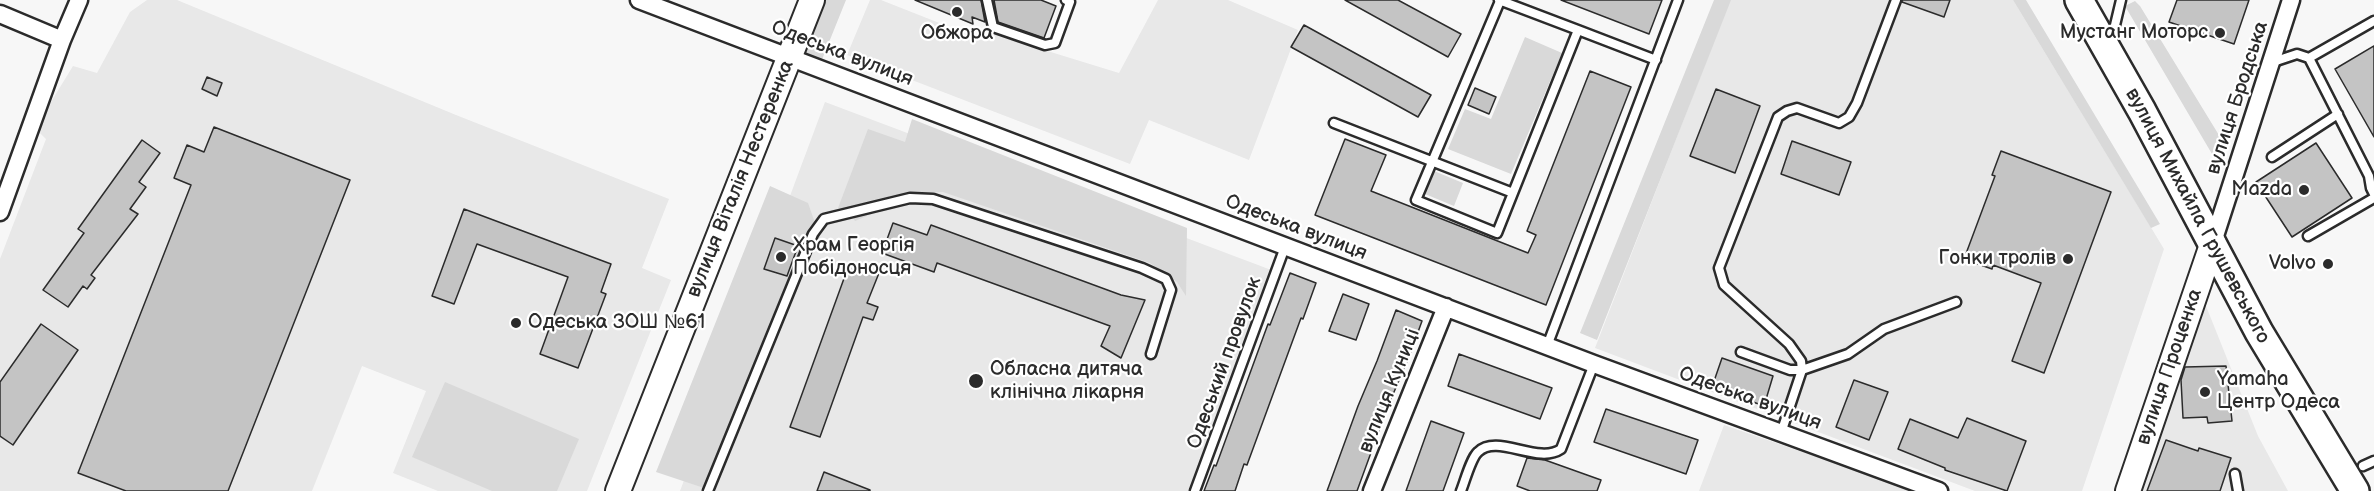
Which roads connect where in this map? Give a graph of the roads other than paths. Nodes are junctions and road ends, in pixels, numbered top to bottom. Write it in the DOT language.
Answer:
graph roads {
  1 [pos="79,0"];
  2 [pos="639,0"];
  3 [pos="812,0"];
  4 [pos="987,0"];
  5 [pos="1066,0"];
  6 [pos="1499,0"];
  7 [pos="1678,0"];
  8 [pos="1896,0"];
  9 [pos="2079,0"];
  10 [pos="2121,0"];
  11 [pos="2291,0"];
  12 [pos="0,14"];
  13 [pos="2374,21"];
  14 [pos="1578,30"];
  15 [pos="62,40"];
  16 [pos="2108,54"];
  17 [pos="790,56"];
  18 [pos="2309,58"];
  19 [pos="1656,60"];
  20 [pos="2273,62"];
  21 [pos="2338,114"];
  22 [pos="1334,123"];
  23 [pos="2272,157"];
  24 [pos="1433,161"];
  25 [pos="1514,193"];
  26 [pos="2374,196"];
  27 [pos="0,212"];
  28 [pos="2308,236"];
  29 [pos="2213,242"];
  30 [pos="1286,247"];
  31 [pos="1956,302"];
  32 [pos="1446,307"];
  33 [pos="1546,346"];
  34 [pos="1741,352"];
  35 [pos="1151,354"];
  36 [pos="1594,364"];
  37 [pos="1802,370"];
  38 [pos="1781,433"];
  39 [pos="2374,461"];
  40 [pos="2235,474"];
  41 [pos="2359,478"];
  42 [pos="618,491"];
  43 [pos="708,491"];
  44 [pos="1195,491"];
  45 [pos="1372,491"];
  46 [pos="1461,491"];
  47 [pos="1939,491"];
  48 [pos="2128,491"];
  49 [pos="2238,491"];
  1 -- 15 [label="street"];
  2 -- 17 [label="street, Одеська вулиця"];
  3 -- 17 [label="main road, вулиця Віталія Нестеренка"];
  4 -- 5 [label="lane"];
  6 -- 14 [label="lane"];
  6 -- 24 [label="lane"];
  7 -- 19 [label="lane"];
  8 -- 37 [label="lane"];
  9 -- 16 [label="main road, вулиця Михайла Грушевського"];
  10 -- 16 [label="lane"];
  11 -- 20 [label="street, вулиця Бродська"];
  12 -- 15 [label="street"];
  13 -- 18 [label="lane"];
  14 -- 19 [label="lane"];
  14 -- 25 [label="lane"];
  15 -- 27 [label="street"];
  16 -- 29 [label="main road, вулиця Михайла Грушевського"];
  17 -- 30 [label="street, Одеська вулиця"];
  17 -- 42 [label="main road, вулиця Віталія Нестеренка"];
  18 -- 20 [label="lane"];
  18 -- 21 [label="lane"];
  19 -- 33 [label="lane"];
  20 -- 29 [label="street, вулиця Бродська"];
  21 -- 23 [label="lane"];
  21 -- 26 [label="lane"];
  22 -- 24 [label="lane"];
  24 -- 25 [label="lane"];
  24 -- 25 [label="lane"];
  26 -- 28 [label="lane"];
  29 -- 41 [label="main road, вулиця Михайла Грушевського"];
  29 -- 48 [label="main road, вулиця Проценка"];
  30 -- 32 [label="street, Одеська вулиця"];
  30 -- 44 [label="lane, Одеський провулок"];
  31 -- 37 [label="lane"];
  32 -- 33 [label="street, Одеська вулиця"];
  32 -- 45 [label="street, вулиця Куниці"];
  33 -- 36 [label="street, Одеська вулиця"];
  34 -- 37 [label="lane"];
  35 -- 43 [label="lane"];
  36 -- 38 [label="street, Одеська вулиця"];
  36 -- 46 [label="lane"];
  37 -- 38 [label="lane"];
  38 -- 47 [label="street, Одеська вулиця"];
  39 -- 41 [label="lane"];
  40 -- 49 [label="lane"];
}
